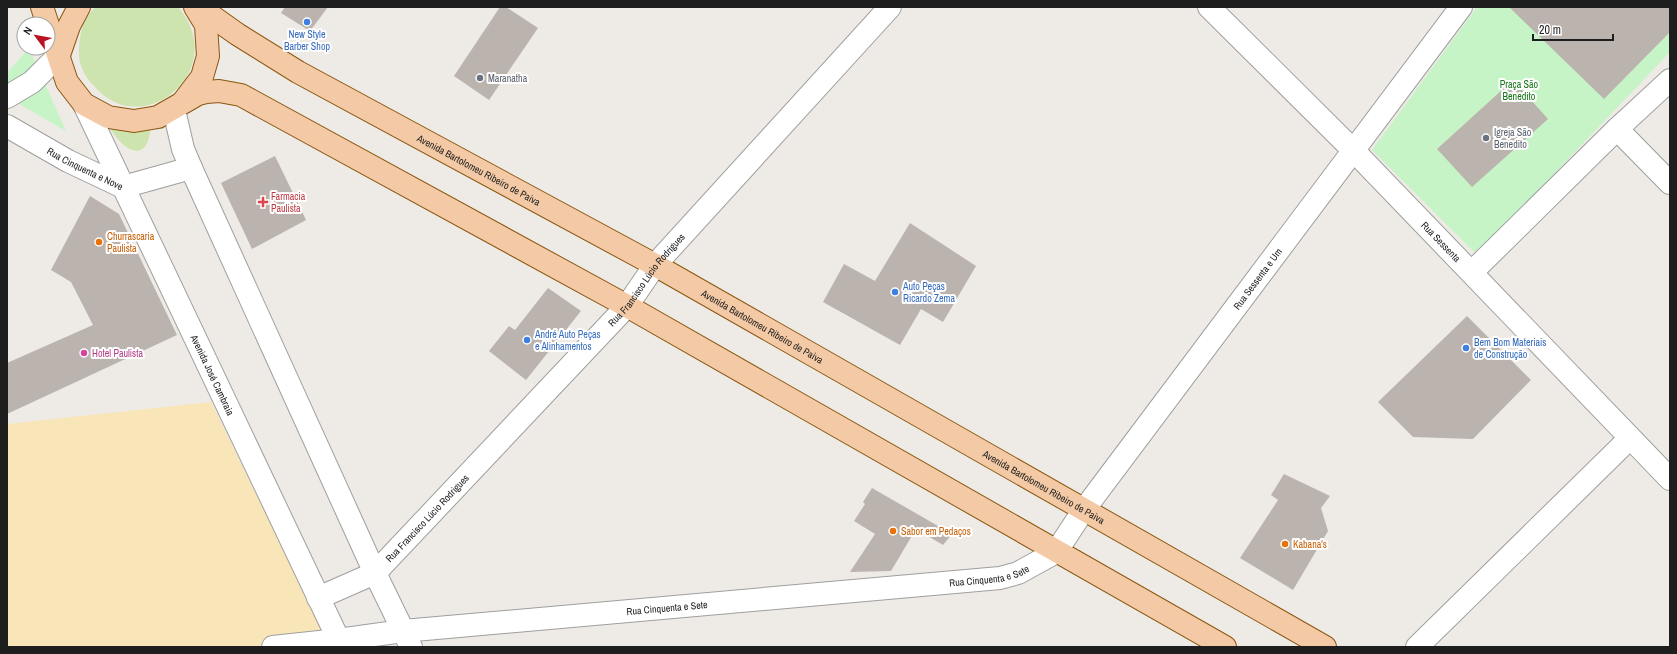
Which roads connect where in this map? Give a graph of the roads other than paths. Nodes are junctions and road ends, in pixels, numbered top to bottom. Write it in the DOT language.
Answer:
graph roads {
  1 [pos="42,7"];
  2 [pos="79,7"];
  3 [pos="195,7"];
  4 [pos="199,7"];
  5 [pos="890,7"];
  6 [pos="1209,7"];
  7 [pos="1461,7"];
  8 [pos="59,55"];
  9 [pos="1670,80"];
  10 [pos="7,96"];
  11 [pos="84,104"];
  12 [pos="177,108"];
  13 [pos="7,126"];
  14 [pos="1617,129"];
  15 [pos="1354,151"];
  16 [pos="191,168"];
  17 [pos="1670,183"];
  18 [pos="123,187"];
  19 [pos="655,266"];
  20 [pos="1472,272"];
  21 [pos="627,306"];
  22 [pos="1630,438"];
  23 [pos="1670,479"];
  24 [pos="1083,511"];
  25 [pos="1056,552"];
  26 [pos="375,573"];
  27 [pos="318,598"];
  28 [pos="407,639"];
  29 [pos="340,644"];
  30 [pos="273,647"];
  31 [pos="1225,647"];
  32 [pos="1325,647"];
  33 [pos="1417,647"];
  1 -- 8 [label="main road"];
  2 -- 8 [label="main road"];
  3 -- 12 [label="main road"];
  4 -- 19 [label="main road, Avenida Bartolomeu Ribeiro de Paiva"];
  5 -- 19 [label="street, Rua Francisco Lúcio Rodrigues"];
  6 -- 15 [label="street, Rua Sessenta"];
  7 -- 15 [label="street, Rua Sessenta e Um"];
  8 -- 10 [label="street"];
  8 -- 11 [label="main road"];
  9 -- 14 [label="street"];
  11 -- 12 [label="main road"];
  11 -- 18 [label="street, Avenida José Cambraia"];
  12 -- 16 [label="street"];
  12 -- 21 [label="main road"];
  13 -- 18 [label="street, Rua Cinquenta e Nove"];
  14 -- 17 [label="street"];
  14 -- 20 [label="street"];
  15 -- 20 [label="street, Rua Sessenta"];
  15 -- 24 [label="street, Rua Sessenta e Um"];
  16 -- 18 [label="street, Rua Cinquenta e Nove"];
  16 -- 26 [label="street"];
  18 -- 27 [label="street, Avenida José Cambraia"];
  19 -- 21 [label="street, Rua Francisco Lúcio Rodrigues"];
  19 -- 24 [label="main road, Avenida Bartolomeu Ribeiro de Paiva"];
  20 -- 22 [label="street, Rua Sessenta"];
  21 -- 25 [label="main road"];
  21 -- 26 [label="street, Rua Francisco Lúcio Rodrigues"];
  22 -- 23 [label="street, Rua Sessenta"];
  22 -- 33 [label="street"];
  24 -- 25 [label="street, Rua Sessenta e Um"];
  24 -- 32 [label="main road, Avenida Bartolomeu Ribeiro de Paiva"];
  25 -- 28 [label="street, Rua Cinquenta e Sete"];
  25 -- 31 [label="main road"];
  26 -- 27 [label="street, Rua Francisco Lúcio Rodrigues"];
  26 -- 28 [label="street"];
  27 -- 29 [label="street, Avenida José Cambraia"];
  28 -- 29 [label="street, Rua Cinquenta e Sete"];
  29 -- 30 [label="street, Rua Cinquenta e Sete"];
}
